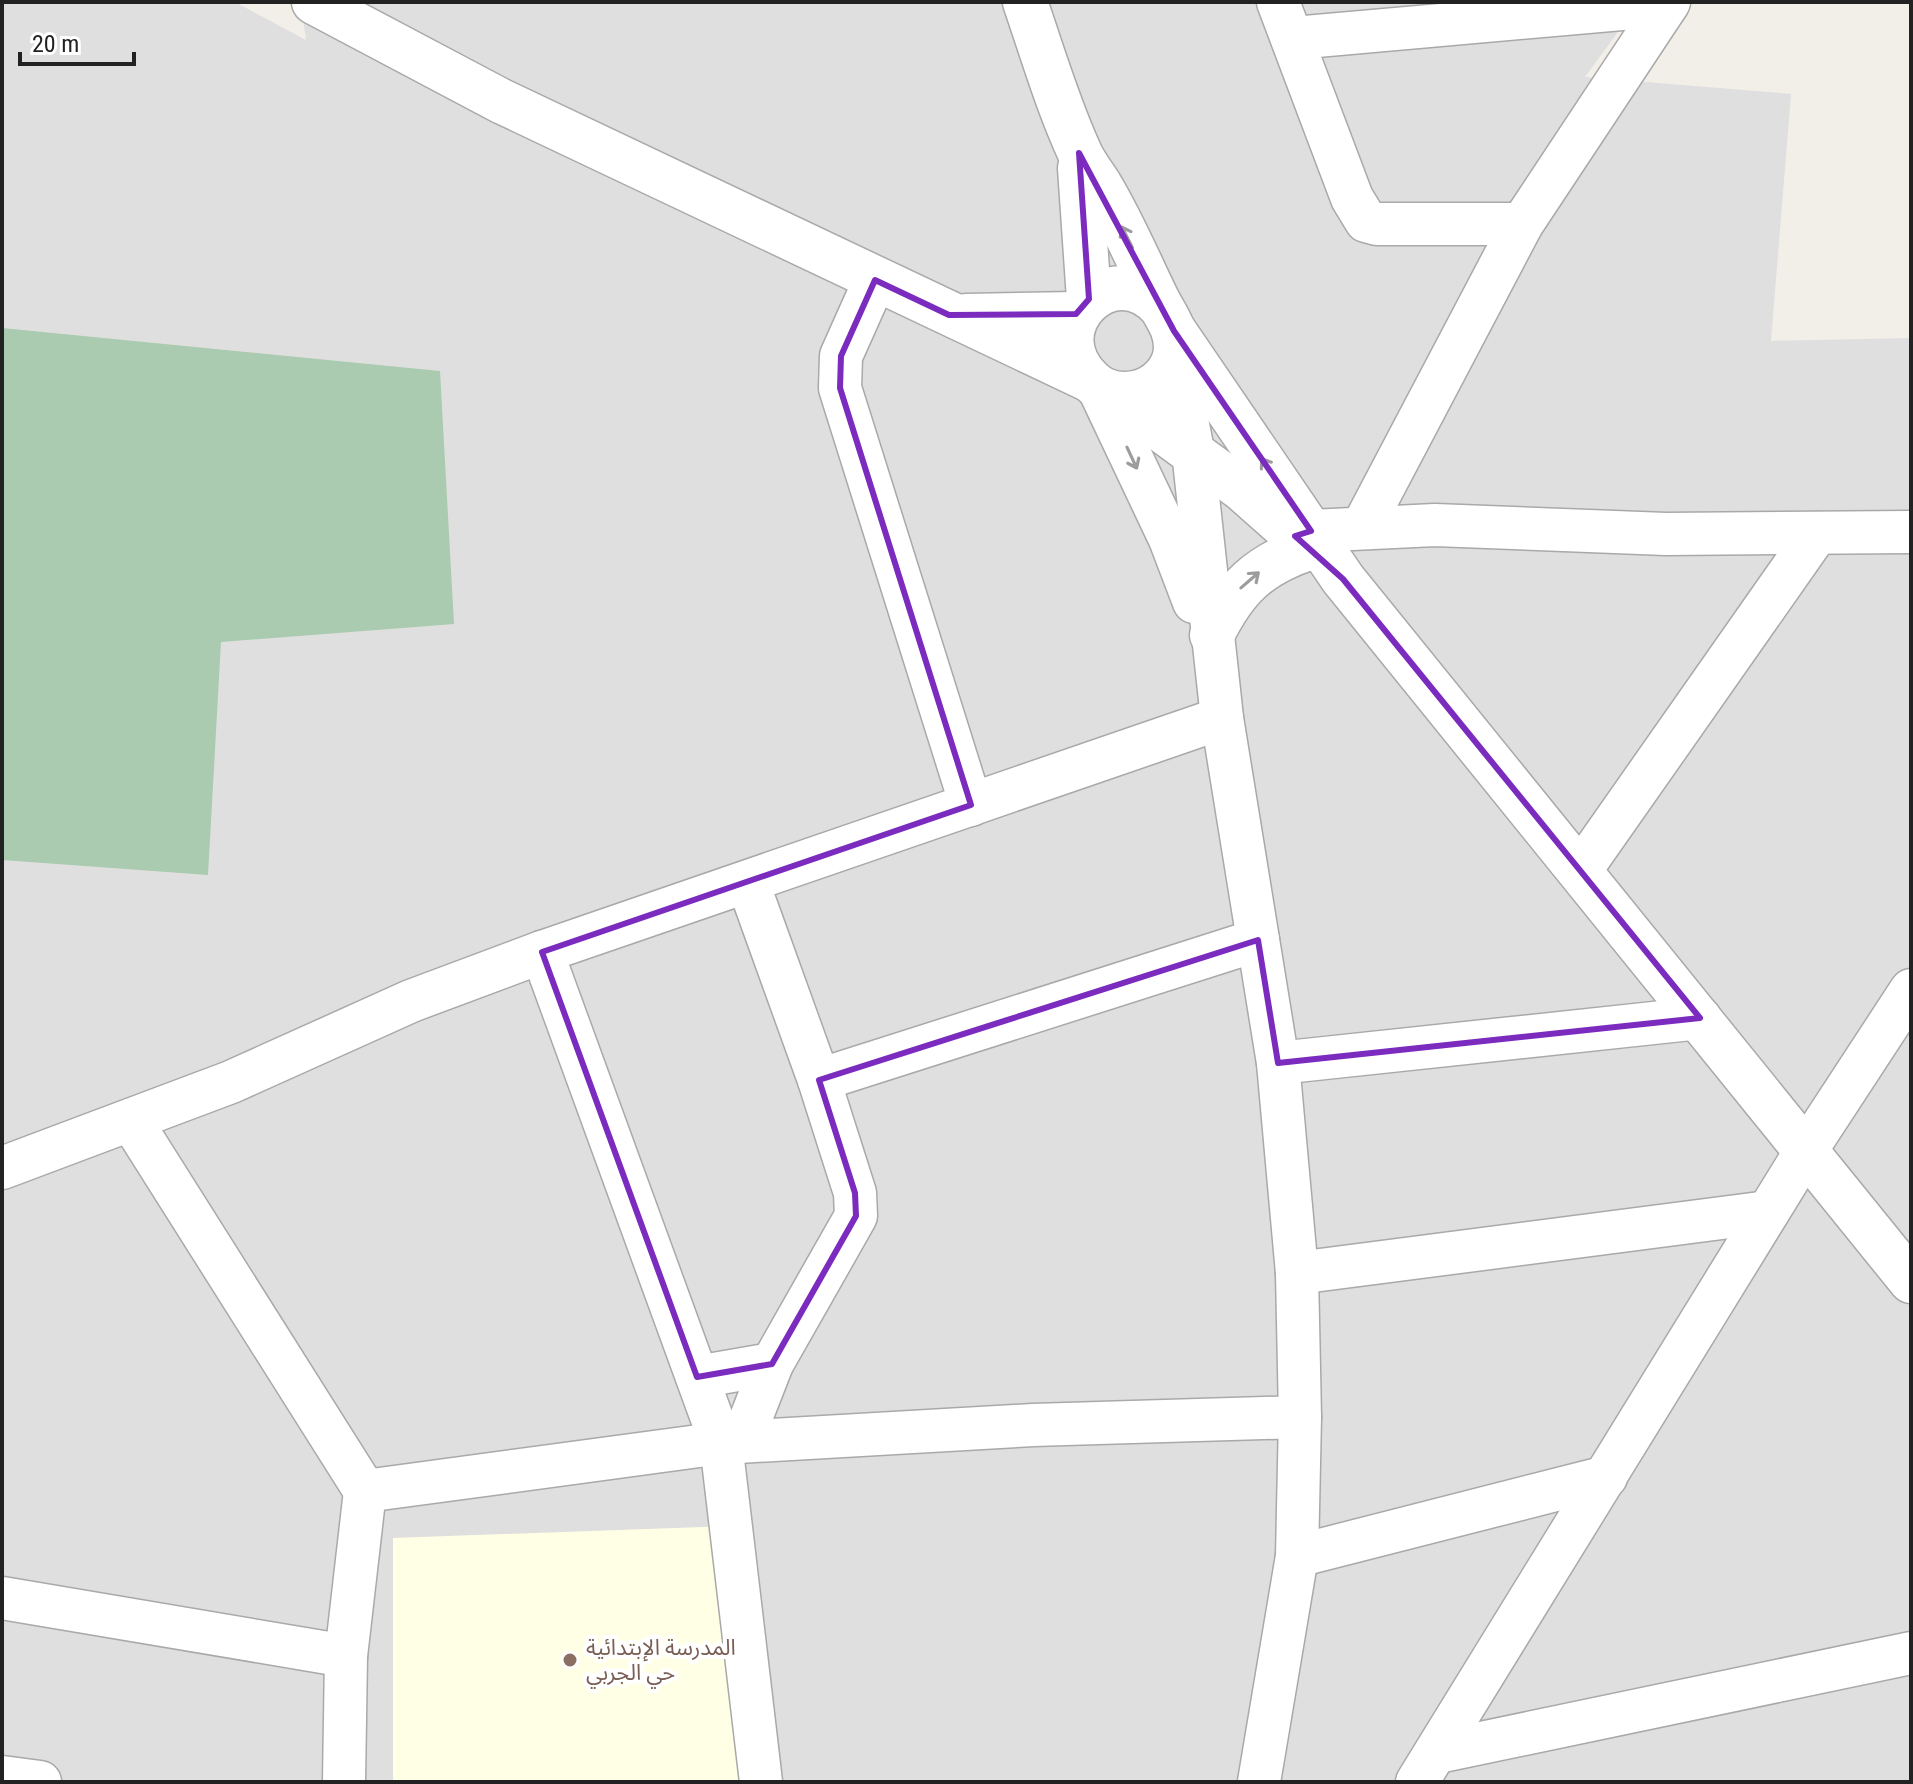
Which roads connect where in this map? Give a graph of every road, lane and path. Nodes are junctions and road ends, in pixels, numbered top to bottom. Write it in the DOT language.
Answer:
graph roads {
  1 [pos="314,2"];
  2 [pos="1025,2"];
  3 [pos="1668,4"];
  4 [pos="1286,20"];
  5 [pos="1079,153"];
  6 [pos="1522,224"];
  7 [pos="875,280"];
  8 [pos="1082,306"];
  9 [pos="949,315"];
  10 [pos="1170,331"];
  11 [pos="1099,386"];
  12 [pos="1193,451"];
  13 [pos="1362,528"];
  14 [pos="1911,532"];
  15 [pos="1817,533"];
  16 [pos="1305,538"];
  17 [pos="1213,646"];
  18 [pos="1222,718"];
  19 [pos="971,805"];
  20 [pos="1580,871"];
  21 [pos="748,883"];
  22 [pos="1258,940"];
  23 [pos="542,952"];
  24 [pos="1911,990"];
  25 [pos="1700,1018"];
  26 [pos="1278,1063"];
  27 [pos="819,1080"];
  28 [pos="132,1122"];
  29 [pos="1807,1149"];
  30 [pos="2,1168"];
  31 [pos="1768,1212"];
  32 [pos="1297,1273"];
  33 [pos="1911,1281"];
  34 [pos="772,1364"];
  35 [pos="697,1377"];
  36 [pos="1300,1417"];
  37 [pos="732,1442"];
  38 [pos="1606,1477"];
  39 [pos="365,1491"];
  40 [pos="1297,1556"];
  41 [pos="2,1598"];
  42 [pos="1911,1653"];
  43 [pos="346,1656"];
  44 [pos="1428,1767"];
  45 [pos="2,1777"];
  46 [pos="40,1782"];
  47 [pos="344,1782"];
  48 [pos="761,1782"];
  49 [pos="1259,1782"];
  1 -- 7 [label="street"];
  2 -- 5 [label="street"];
  3 -- 4 [label="street"];
  3 -- 6 [label="street"];
  4 -- 6 [label="street"];
  5 -- 8 [label="street"];
  10 -- 5 [label="street, one-way"];
  6 -- 13 [label="street"];
  7 -- 9 [label="street"];
  7 -- 19 [label="street"];
  8 -- 9 [label="street"];
  8 -- 10 [label="street"];
  8 -- 11 [label="street"];
  9 -- 11 [label="street"];
  10 -- 11 [label="street"];
  10 -- 12 [label="street"];
  16 -- 10 [label="street, one-way"];
  11 -- 12 [label="street"];
  11 -- 17 [label="street, one-way"];
  12 -- 16 [label="street"];
  12 -- 17 [label="street"];
  13 -- 15 [label="street"];
  13 -- 16 [label="street"];
  14 -- 15 [label="street"];
  15 -- 20 [label="street"];
  17 -- 16 [label="street, one-way"];
  16 -- 20 [label="street"];
  17 -- 18 [label="street"];
  18 -- 19 [label="street"];
  18 -- 22 [label="street"];
  19 -- 21 [label="street"];
  20 -- 25 [label="street"];
  21 -- 23 [label="street"];
  21 -- 27 [label="street"];
  22 -- 26 [label="street"];
  22 -- 27 [label="street"];
  23 -- 28 [label="street"];
  23 -- 35 [label="street"];
  24 -- 29 [label="street"];
  25 -- 26 [label="street"];
  25 -- 29 [label="street"];
  26 -- 32 [label="street"];
  27 -- 34 [label="street"];
  28 -- 30 [label="street"];
  28 -- 39 [label="street"];
  29 -- 31 [label="street"];
  29 -- 33 [label="street"];
  31 -- 32 [label="street"];
  31 -- 38 [label="street"];
  32 -- 36 [label="street"];
  34 -- 35 [label="street"];
  34 -- 37 [label="street"];
  35 -- 37 [label="street"];
  36 -- 37 [label="street"];
  36 -- 40 [label="street"];
  37 -- 39 [label="street"];
  37 -- 48 [label="street"];
  38 -- 40 [label="street"];
  38 -- 44 [label="street"];
  39 -- 43 [label="street"];
  40 -- 49 [label="street"];
  41 -- 43 [label="street"];
  42 -- 44 [label="street"];
  43 -- 47 [label="street"];
  45 -- 46 [label="street"];
}
